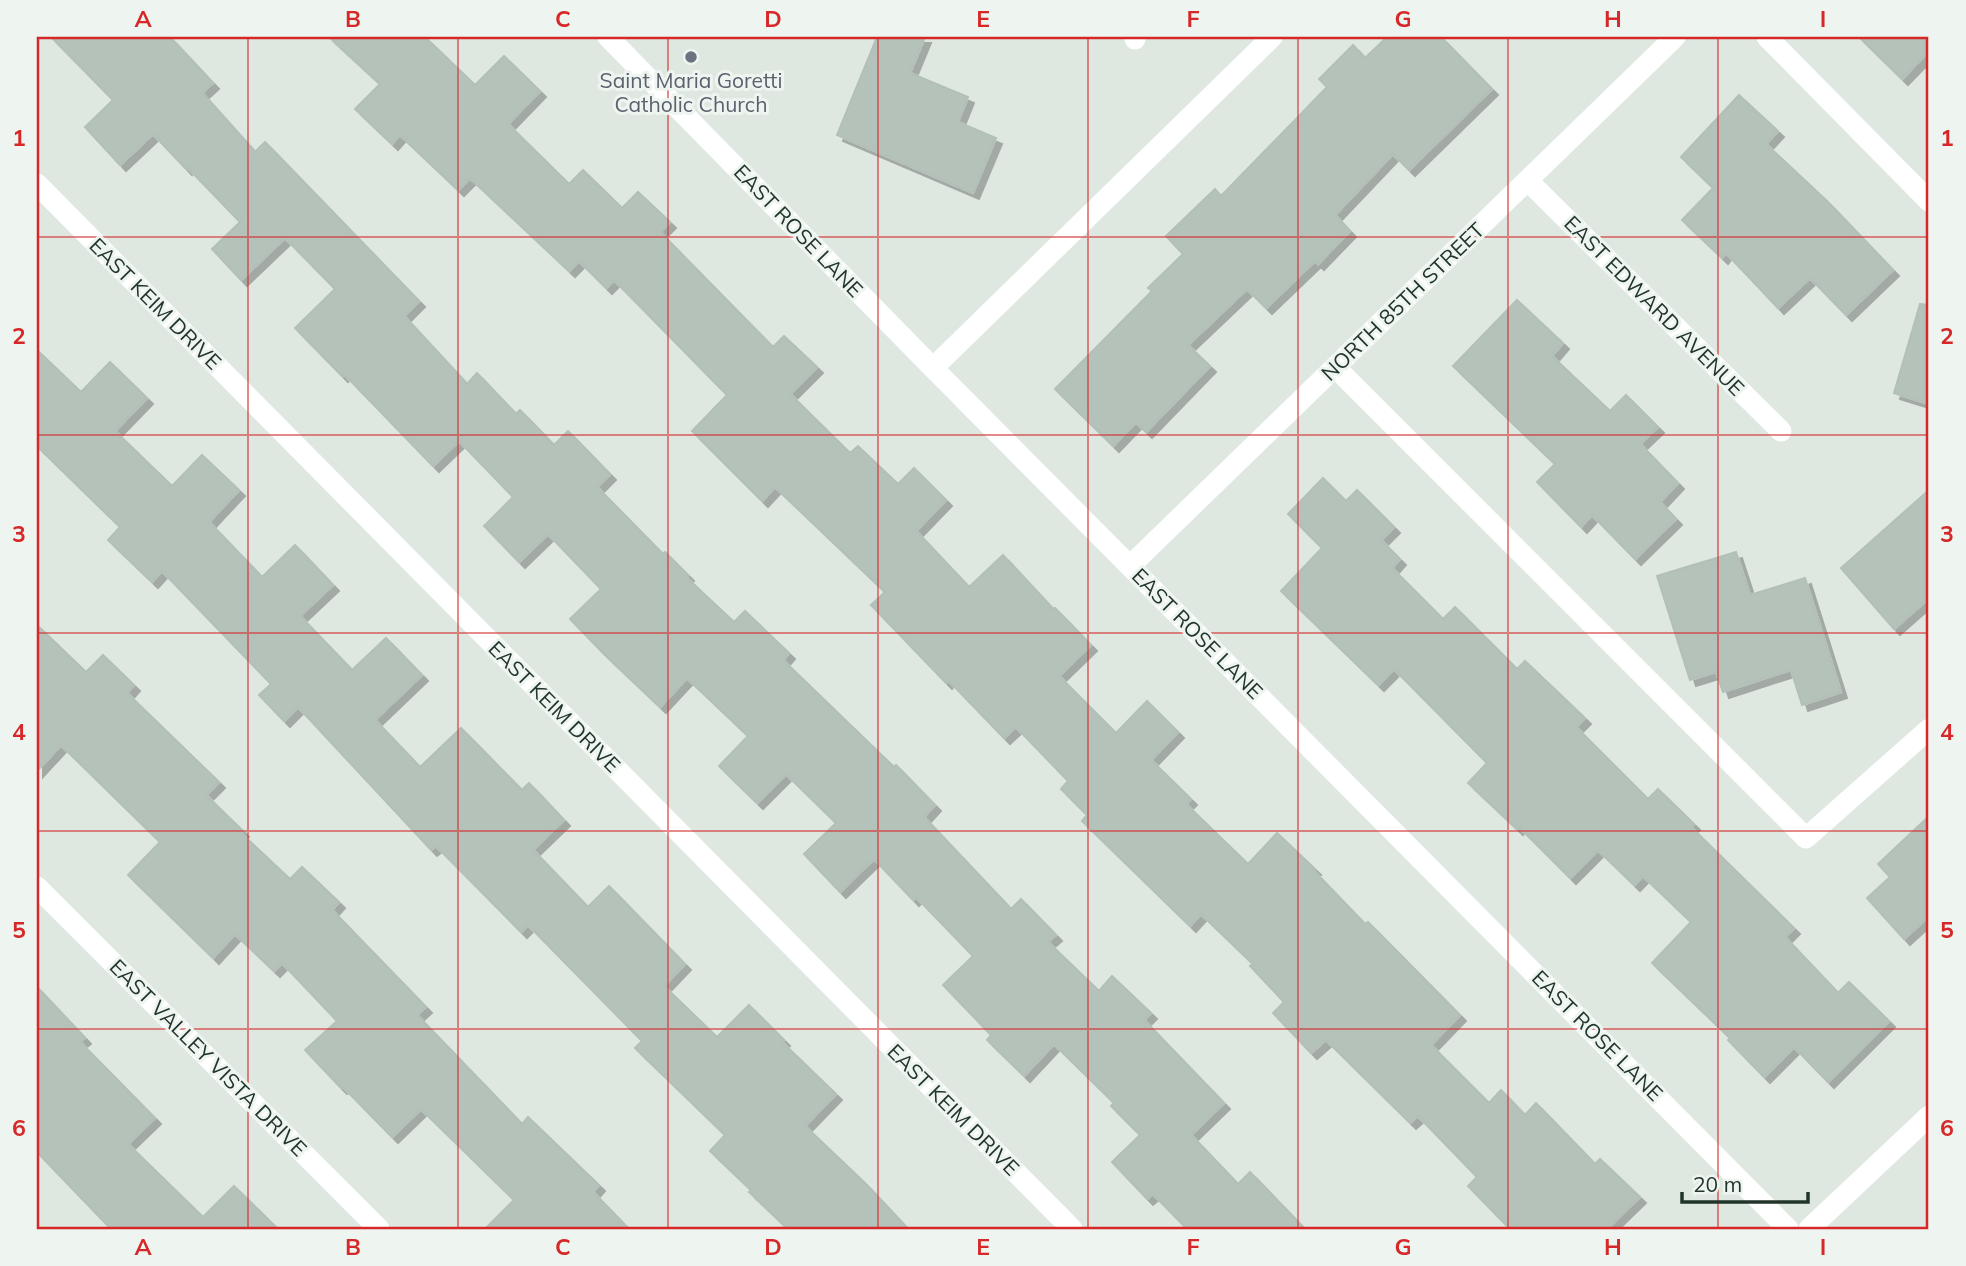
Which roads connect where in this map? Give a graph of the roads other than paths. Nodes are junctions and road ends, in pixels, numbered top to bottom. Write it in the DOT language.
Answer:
graph roads {
  1 [pos="608,37"];
  2 [pos="1272,37"];
  3 [pos="1675,37"];
  4 [pos="1767,37"];
  5 [pos="1528,181"];
  6 [pos="37,184"];
  7 [pos="1929,201"];
  8 [pos="1335,367"];
  9 [pos="933,368"];
  10 [pos="1781,431"];
  11 [pos="1130,566"];
  12 [pos="1929,729"];
  13 [pos="37,887"];
  14 [pos="1929,1116"];
  15 [pos="379,1229"];
  16 [pos="1072,1229"];
  17 [pos="1788,1229"];
  18 [pos="1809,1229"];
  1 -- 9 [label="street, EAST ROSE LANE"];
  2 -- 9 [label="street"];
  3 -- 5 [label="street, NORTH 85TH STREET"];
  4 -- 7 [label="street"];
  5 -- 8 [label="street, NORTH 85TH STREET"];
  5 -- 10 [label="street, EAST EDWARD AVENUE"];
  6 -- 16 [label="street, EAST KEIM DRIVE"];
  8 -- 11 [label="street, NORTH 85TH STREET"];
  8 -- 12 [label="street"];
  9 -- 11 [label="street, EAST ROSE LANE"];
  11 -- 17 [label="street, EAST ROSE LANE"];
  13 -- 15 [label="street, EAST VALLEY VISTA DRIVE"];
  14 -- 18 [label="street"];
}
